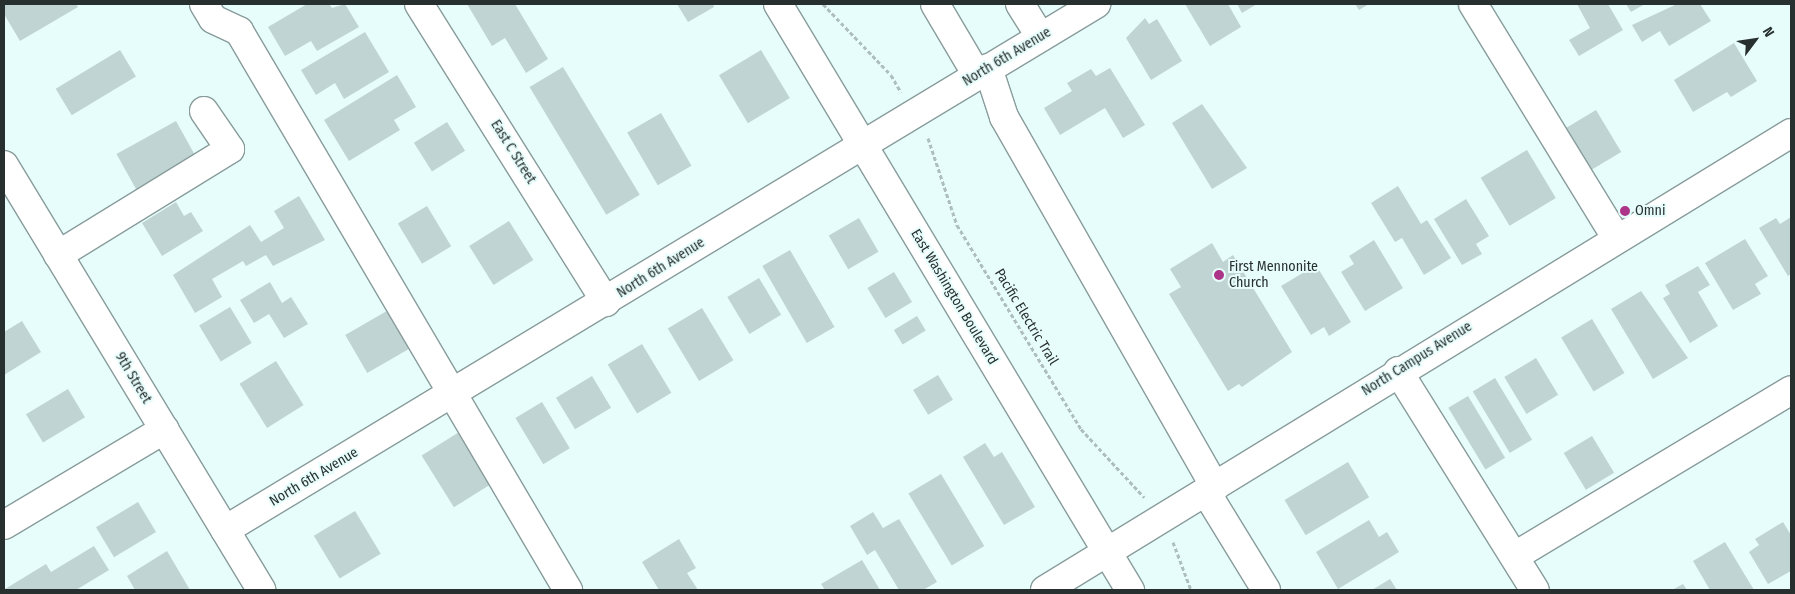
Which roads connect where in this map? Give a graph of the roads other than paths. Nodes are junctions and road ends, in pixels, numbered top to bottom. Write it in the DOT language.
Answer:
graph roads {
  1 [pos="204,4"];
  2 [pos="419,4"];
  3 [pos="778,4"];
  4 [pos="935,4"];
  5 [pos="1020,4"];
  6 [pos="1096,4"];
  7 [pos="1473,4"];
  8 [pos="1041,37"];
  9 [pos="983,72"];
  10 [pos="204,111"];
  11 [pos="1791,133"];
  12 [pos="863,143"];
  13 [pos="4,165"];
  14 [pos="1616,237"];
  15 [pos="58,255"];
  16 [pos="606,302"];
  17 [pos="1398,371"];
  18 [pos="1791,390"];
  19 [pos="452,394"];
  20 [pos="164,429"];
  21 [pos="1210,490"];
  22 [pos="4,525"];
  23 [pos="225,530"];
  24 [pos="1106,552"];
  25 [pos="1515,556"];
  26 [pos="261,590"];
  27 [pos="568,590"];
  28 [pos="1045,590"];
  29 [pos="1130,590"];
  30 [pos="1266,590"];
  31 [pos="1535,590"];
  1 -- 19 [label="street"];
  2 -- 16 [label="street, East C Street"];
  3 -- 12 [label="street, East Washington Boulevard"];
  4 -- 9 [label="street"];
  5 -- 8 [label="street"];
  6 -- 8 [label="street, North 6th Avenue"];
  7 -- 14 [label="street"];
  8 -- 9 [label="street, North 6th Avenue"];
  9 -- 12 [label="street, North 6th Avenue"];
  9 -- 21 [label="street"];
  10 -- 15 [label="street"];
  11 -- 14 [label="street, North Campus Avenue"];
  12 -- 16 [label="street, North 6th Avenue"];
  12 -- 24 [label="street, East Washington Boulevard"];
  13 -- 15 [label="street, 9th Street"];
  14 -- 17 [label="street, North Campus Avenue"];
  15 -- 20 [label="street, 9th Street"];
  16 -- 19 [label="street, North 6th Avenue"];
  17 -- 21 [label="street, North Campus Avenue"];
  17 -- 25 [label="street"];
  18 -- 25 [label="street"];
  19 -- 23 [label="street, North 6th Avenue"];
  19 -- 27 [label="street"];
  20 -- 22 [label="street"];
  20 -- 23 [label="street, 9th Street"];
  21 -- 24 [label="street, North Campus Avenue"];
  21 -- 30 [label="street"];
  23 -- 26 [label="street, 9th Street"];
  24 -- 28 [label="street, North Campus Avenue"];
  24 -- 29 [label="street, East Washington Boulevard"];
  25 -- 31 [label="street"];
}
